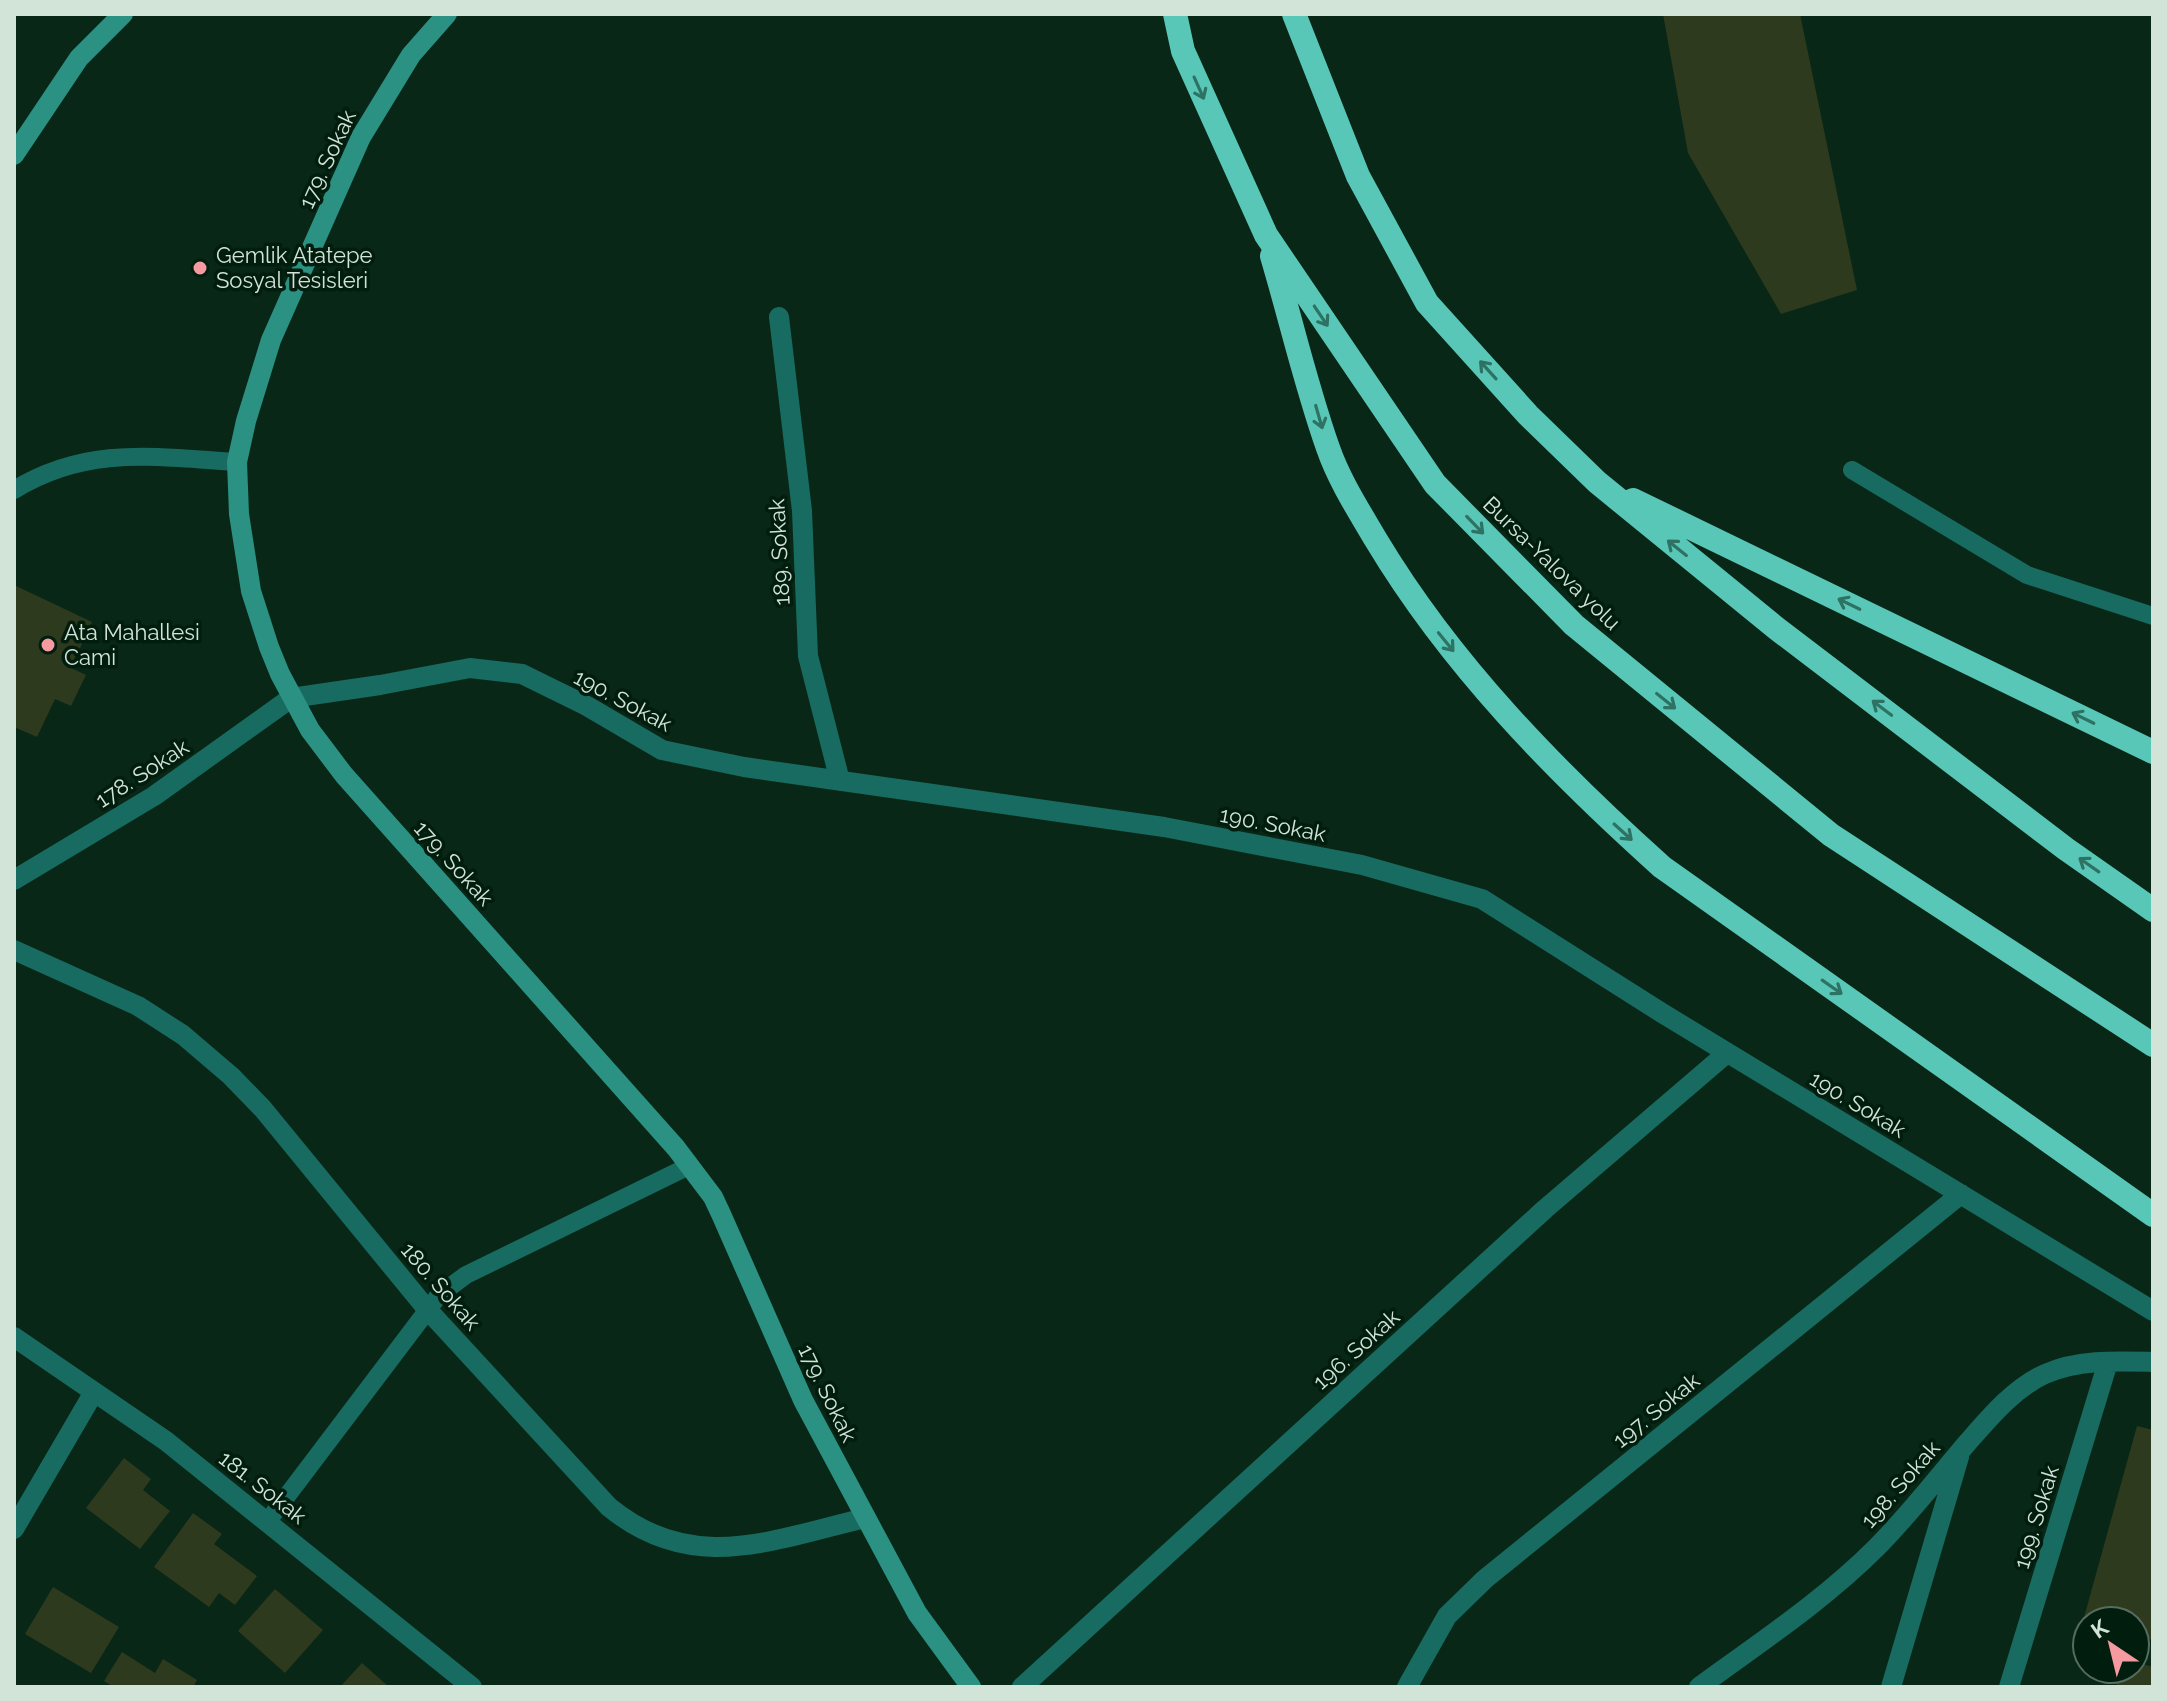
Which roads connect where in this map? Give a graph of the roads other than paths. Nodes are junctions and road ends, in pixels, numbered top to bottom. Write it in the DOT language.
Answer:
graph roads {
  1 [pos="123,14"];
  2 [pos="447,14"];
  3 [pos="1175,14"];
  4 [pos="1294,14"];
  5 [pos="14,155"];
  6 [pos="1266,235"];
  7 [pos="779,317"];
  8 [pos="237,462"];
  9 [pos="1852,470"];
  10 [pos="1597,482"];
  11 [pos="14,490"];
  12 [pos="2153,616"];
  13 [pos="291,698"];
  14 [pos="2153,752"];
  15 [pos="840,781"];
  16 [pos="14,880"];
  17 [pos="2153,910"];
  18 [pos="17,953"];
  19 [pos="2153,1045"];
  20 [pos="1727,1053"];
  21 [pos="689,1166"];
  22 [pos="1961,1194"];
  23 [pos="2153,1215"];
  24 [pos="426,1308"];
  25 [pos="2153,1311"];
  26 [pos="14,1337"];
  27 [pos="2108,1362"];
  28 [pos="2153,1362"];
  29 [pos="94,1392"];
  30 [pos="1961,1450"];
  31 [pos="866,1518"];
  32 [pos="268,1521"];
  33 [pos="14,1529"];
  34 [pos="472,1687"];
  35 [pos="971,1687"];
  36 [pos="1022,1687"];
  37 [pos="1407,1687"];
  38 [pos="1699,1687"];
  39 [pos="1891,1687"];
  40 [pos="2009,1687"];
  1 -- 5 [label="street"];
  2 -- 8 [label="street, 179. Sokak"];
  3 -- 6 [label="highway, Bursa-Yalova yolu, one-way"];
  10 -- 4 [label="highway, one-way"];
  6 -- 19 [label="highway, Bursa-Yalova yolu, one-way"];
  6 -- 23 [label="highway, one-way"];
  7 -- 15 [label="street, 189. Sokak"];
  8 -- 11 [label="lane"];
  8 -- 13 [label="street, 179. Sokak"];
  9 -- 12 [label="lane"];
  14 -- 10 [label="highway, one-way"];
  17 -- 10 [label="highway, one-way"];
  13 -- 15 [label="street, 190. Sokak"];
  13 -- 16 [label="street, 178. Sokak"];
  13 -- 21 [label="street, 179. Sokak"];
  15 -- 20 [label="street, 190. Sokak"];
  18 -- 24 [label="street, 180. Sokak"];
  20 -- 22 [label="street, 190. Sokak"];
  20 -- 36 [label="street, 196. Sokak"];
  21 -- 24 [label="lane"];
  21 -- 31 [label="street, 179. Sokak"];
  22 -- 25 [label="street, 190. Sokak"];
  22 -- 37 [label="street, 197. Sokak"];
  24 -- 31 [label="street, 180. Sokak"];
  24 -- 32 [label="lane"];
  26 -- 29 [label="street, 181. Sokak"];
  27 -- 28 [label="street, 198. Sokak"];
  27 -- 30 [label="street, 198. Sokak"];
  27 -- 40 [label="street, 199. Sokak"];
  29 -- 32 [label="street, 181. Sokak"];
  29 -- 33 [label="street"];
  30 -- 38 [label="street, 198. Sokak"];
  30 -- 39 [label="street"];
  31 -- 35 [label="street, 179. Sokak"];
  32 -- 34 [label="street, 181. Sokak"];
}
